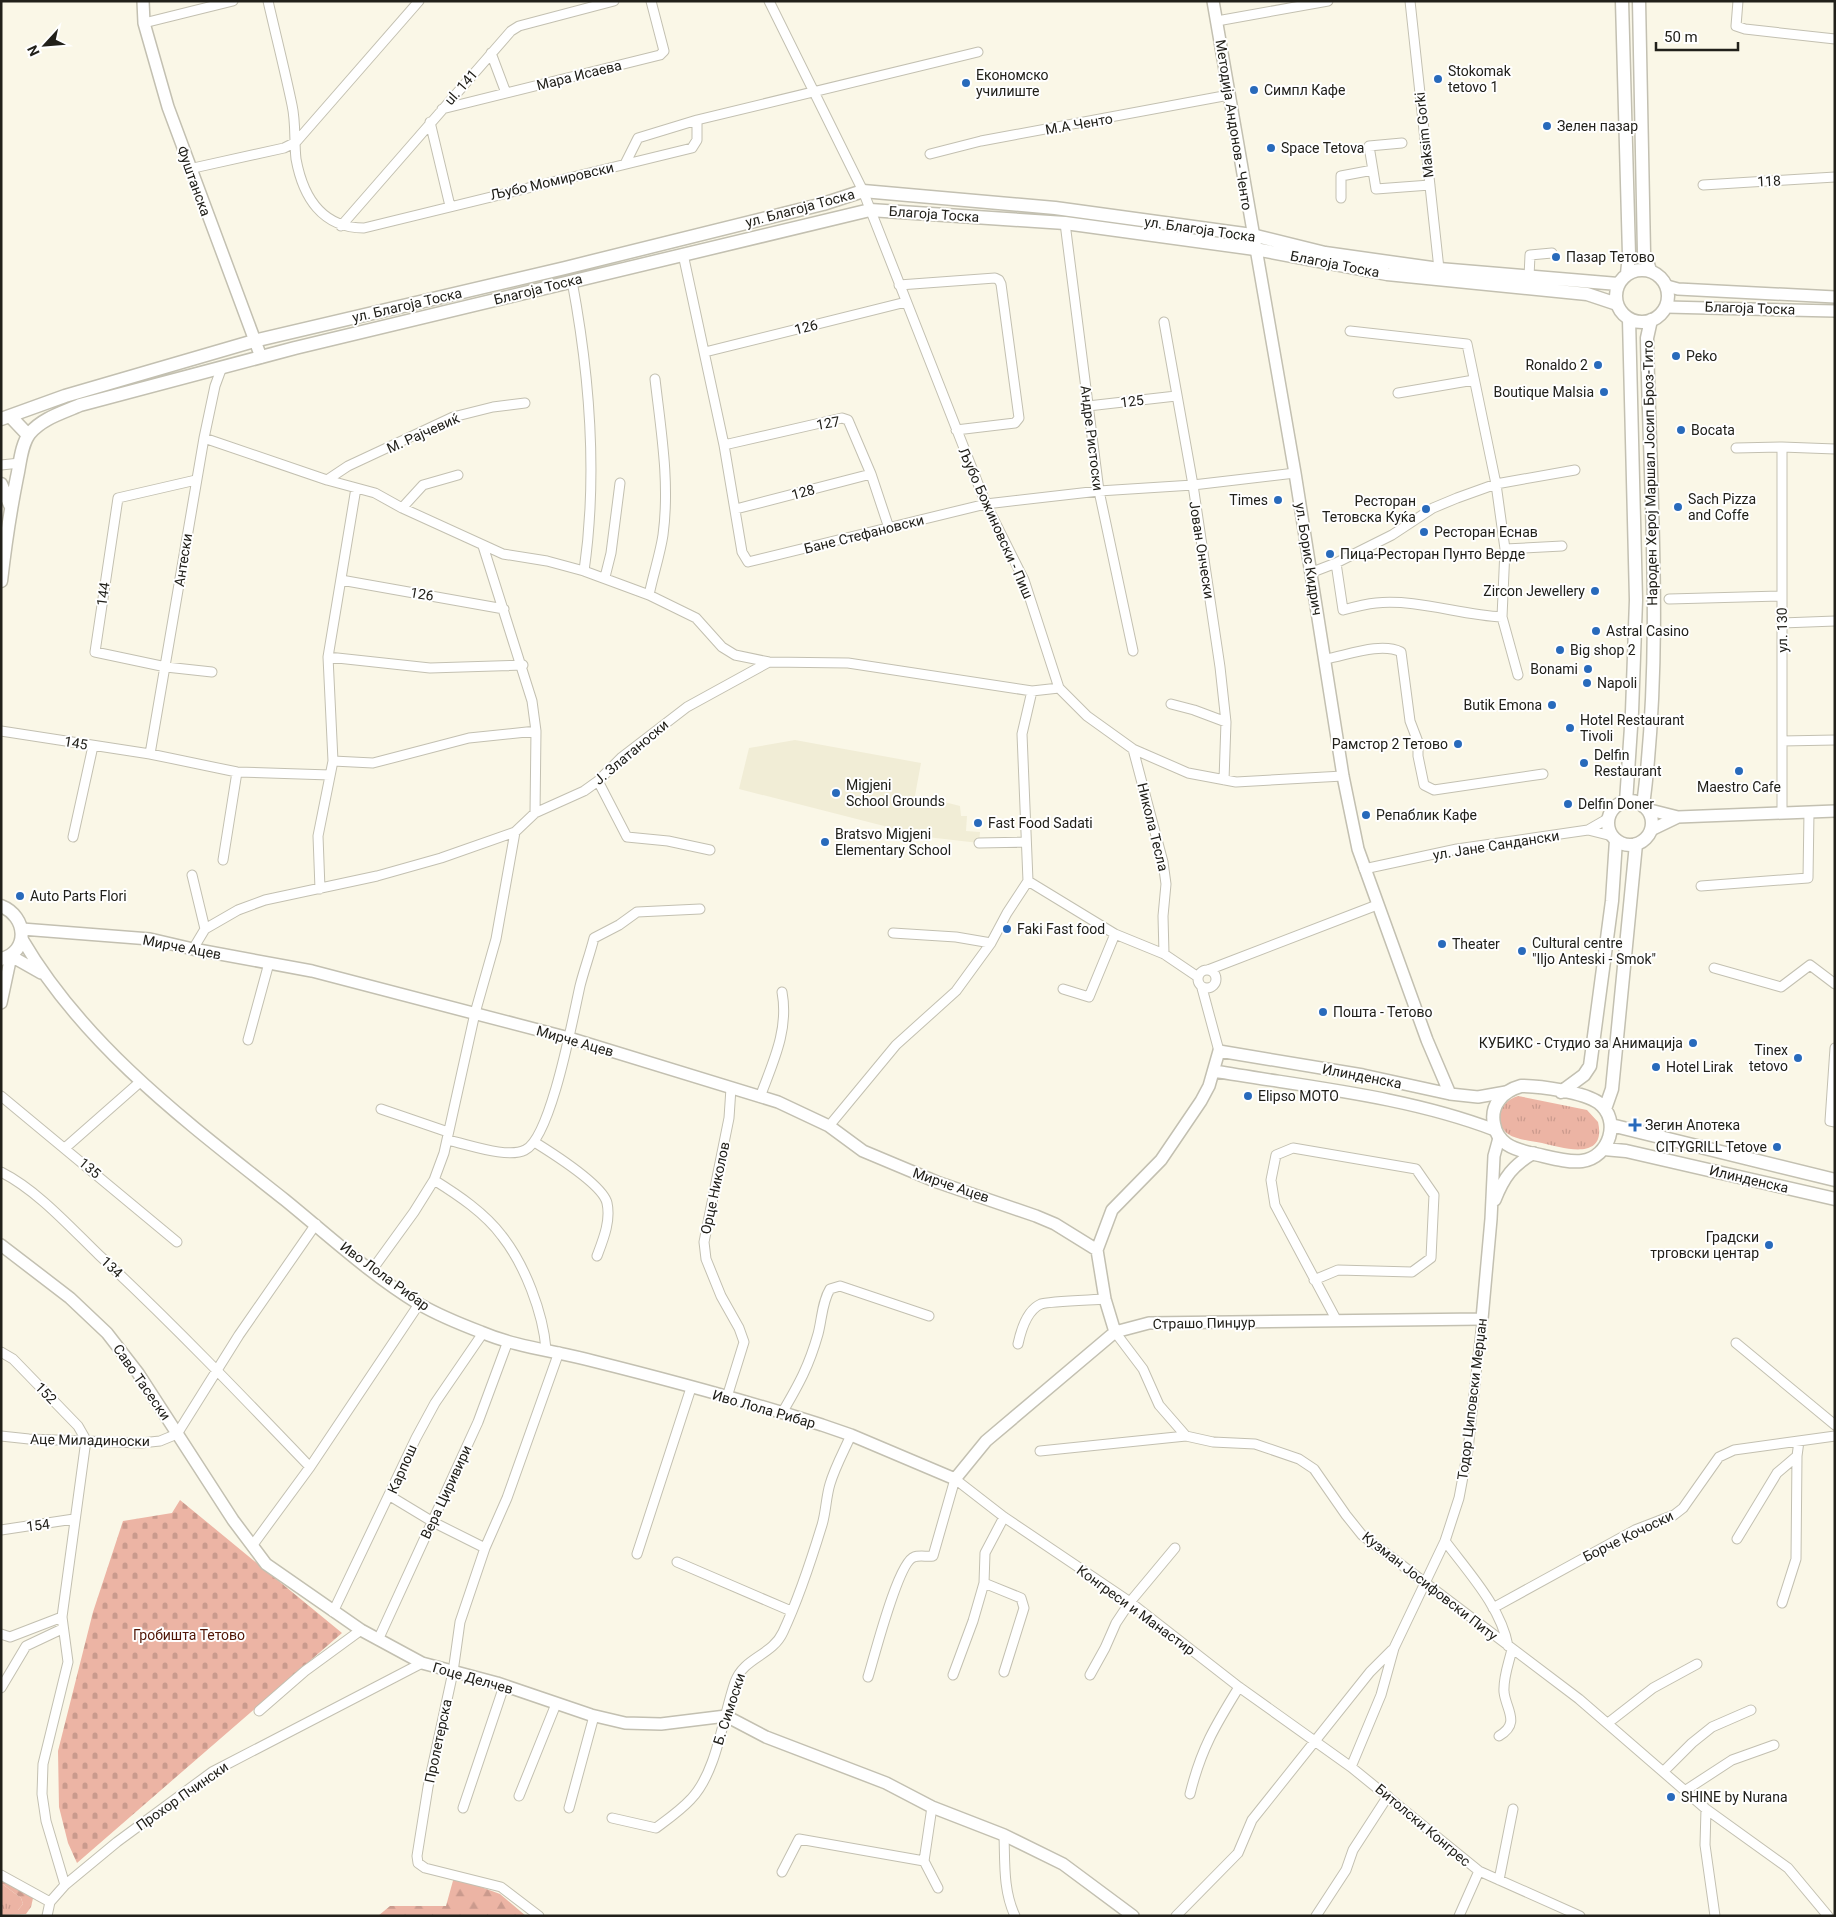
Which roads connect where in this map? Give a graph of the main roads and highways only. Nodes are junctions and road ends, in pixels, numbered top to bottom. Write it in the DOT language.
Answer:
graph roads {
  1 [pos="1622,1"];
  2 [pos="1639,1"];
  3 [pos="1650,270"];
  4 [pos="1627,274"];
  5 [pos="1618,284"];
  6 [pos="1617,304"];
  7 [pos="1629,319"];
  8 [pos="1651,320"];
  9 [pos="5,418"];
  10 [pos="28,435"];
  11 [pos="1,484"];
  12 [pos="10,505"];
  13 [pos="1,581"];
  14 [pos="1626,802"];
  15 [pos="1645,807"];
  16 [pos="1614,838"];
  17 [pos="1636,844"];
  18 [pos="1,906"];
  19 [pos="6,958"];
  20 [pos="1561,1092"];
  21 [pos="1605,1109"];
  22 [pos="1611,1125"];
  23 [pos="1604,1148"];
  24 [pos="1835,1180"];
  25 [pos="1835,1199"];
  1 -- 4 [label="main road"];
  2 -- 3 [label="main road"];
  3 -- 4 [label="main road"];
  3 -- 8 [label="main road, Народен Херој Маршал Јосип Броз-Тито"];
  4 -- 5 [label="main road"];
  5 -- 6 [label="main road"];
  5 -- 9 [label="main road, ул. Благоја Тоска"];
  6 -- 7 [label="main road"];
  6 -- 10 [label="main road, Благоја Тоска"];
  7 -- 8 [label="main road, Народен Херој Маршал Јосип Броз-Тито"];
  7 -- 14 [label="main road, Народен Херој Маршал Јосип Броз-Тито"];
  8 -- 15 [label="main road, Народен Херој Маршал Јосип Броз-Тито"];
  9 -- 10 [label="main road"];
  10 -- 12 [label="main road"];
  11 -- 12 [label="main road"];
  12 -- 13 [label="main road"];
  14 -- 15 [label="main road"];
  14 -- 16 [label="main road"];
  15 -- 17 [label="main road, Народен Херој Маршал Јосип Броз-Тито"];
  16 -- 17 [label="main road"];
  16 -- 20 [label="main road"];
  17 -- 21 [label="main road"];
  18 -- 19 [label="main road"];
  20 -- 21 [label="main road, Илинденска"];
  20 -- 23 [label="main road, Илинденска"];
  21 -- 22 [label="main road"];
  22 -- 23 [label="main road"];
  22 -- 24 [label="main road, Илинденска"];
  23 -- 25 [label="main road, Илинденска"];
}
